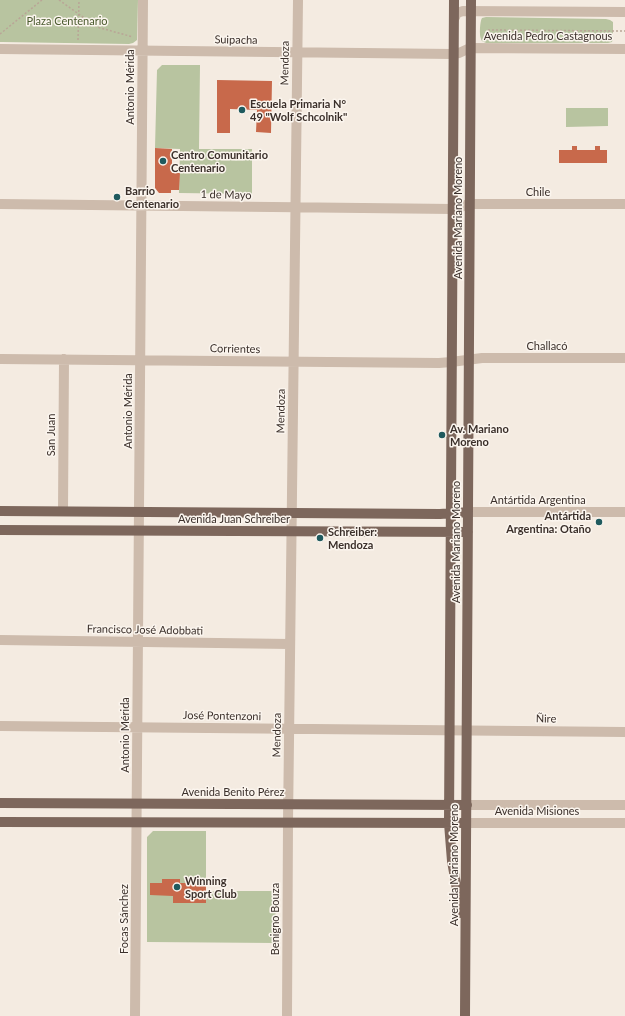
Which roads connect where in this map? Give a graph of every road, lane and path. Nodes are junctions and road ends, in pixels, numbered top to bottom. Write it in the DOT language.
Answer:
graph roads {
  1 [pos="42,0"];
  2 [pos="59,0"];
  3 [pos="79,0"];
  4 [pos="143,0"];
  5 [pos="298,0"];
  6 [pos="454,0"];
  7 [pos="471,0"];
  8 [pos="471,11"];
  9 [pos="625,12"];
  10 [pos="78,14"];
  11 [pos="454,19"];
  12 [pos="488,30"];
  13 [pos="625,31"];
  14 [pos="0,34"];
  15 [pos="78,41"];
  16 [pos="130,42"];
  17 [pos="470,48"];
  18 [pos="625,48"];
  19 [pos="0,49"];
  20 [pos="142,51"];
  21 [pos="297,53"];
  22 [pos="454,54"];
  23 [pos="0,204"];
  24 [pos="470,204"];
  25 [pos="625,204"];
  26 [pos="141,206"];
  27 [pos="295,207"];
  28 [pos="452,209"];
  29 [pos="625,358"];
  30 [pos="0,359"];
  31 [pos="64,359"];
  32 [pos="140,360"];
  33 [pos="469,360"];
  34 [pos="294,361"];
  35 [pos="452,362"];
  36 [pos="0,511"];
  37 [pos="63,511"];
  38 [pos="139,512"];
  39 [pos="468,512"];
  40 [pos="625,512"];
  41 [pos="292,513"];
  42 [pos="451,513"];
  43 [pos="0,530"];
  44 [pos="139,530"];
  45 [pos="292,531"];
  46 [pos="450,532"];
  47 [pos="468,532"];
  48 [pos="0,640"];
  49 [pos="138,642"];
  50 [pos="290,644"];
  51 [pos="0,726"];
  52 [pos="137,727"];
  53 [pos="289,729"];
  54 [pos="449,730"];
  55 [pos="467,730"];
  56 [pos="625,732"];
  57 [pos="0,803"];
  58 [pos="137,804"];
  59 [pos="288,804"];
  60 [pos="449,804"];
  61 [pos="466,804"];
  62 [pos="625,805"];
  63 [pos="0,822"];
  64 [pos="136,822"];
  65 [pos="288,822"];
  66 [pos="449,823"];
  67 [pos="466,823"];
  68 [pos="625,823"];
  69 [pos="465,937"];
  70 [pos="135,1016"];
  71 [pos="287,1016"];
  72 [pos="465,1016"];
  1 -- 14 [label="path"];
  2 -- 10 [label="path"];
  3 -- 10 [label="path"];
  4 -- 20 [label="street, Antonio Mérida"];
  5 -- 21 [label="street, Mendoza"];
  6 -- 11 [label="main road, Avenida Mariano Moreno"];
  7 -- 8 [label="main road, Avenida Mariano Moreno"];
  8 -- 9 [label="street"];
  8 -- 11 [label="street"];
  8 -- 17 [label="main road, Avenida Mariano Moreno"];
  10 -- 15 [label="path"];
  10 -- 16 [label="path"];
  11 -- 22 [label="main road, Avenida Mariano Moreno"];
  12 -- 13 [label="path"];
  17 -- 18 [label="street, Avenida Pedro Castagnous"];
  17 -- 22 [label="street, Suipacha"];
  17 -- 24 [label="main road, Avenida Mariano Moreno"];
  19 -- 20 [label="street, Suipacha"];
  20 -- 21 [label="street, Suipacha"];
  20 -- 26 [label="street, Antonio Mérida"];
  21 -- 22 [label="street, Suipacha"];
  21 -- 27 [label="street, Mendoza"];
  22 -- 28 [label="main road, Avenida Mariano Moreno"];
  23 -- 26 [label="street, 1 de Mayo"];
  24 -- 25 [label="street, Chile"];
  24 -- 28 [label="street, Chile"];
  24 -- 33 [label="main road, Avenida Mariano Moreno"];
  26 -- 27 [label="street, 1 de Mayo"];
  26 -- 32 [label="street, Antonio Mérida"];
  27 -- 28 [label="street, 1 de Mayo"];
  27 -- 34 [label="street, Mendoza"];
  28 -- 35 [label="main road, Avenida Mariano Moreno"];
  29 -- 33 [label="street, Challacó"];
  30 -- 31 [label="street, Corrientes"];
  31 -- 32 [label="street, Corrientes"];
  31 -- 37 [label="street, San Juan"];
  32 -- 34 [label="street, Corrientes"];
  32 -- 38 [label="street, Antonio Mérida"];
  33 -- 35 [label="street, Corrientes"];
  33 -- 39 [label="main road, Avenida Mariano Moreno"];
  34 -- 35 [label="street, Corrientes"];
  34 -- 41 [label="street, Mendoza"];
  35 -- 42 [label="main road, Avenida Mariano Moreno"];
  36 -- 37 [label="main road, Avenida Juan Schreiber"];
  37 -- 38 [label="main road, Avenida Juan Schreiber"];
  38 -- 41 [label="main road, Avenida Juan Schreiber"];
  38 -- 44 [label="street, Antonio Mérida"];
  39 -- 40 [label="street, Antártida Argentina"];
  39 -- 42 [label="main road, Antártida Argentina"];
  39 -- 47 [label="main road, Avenida Mariano Moreno"];
  41 -- 42 [label="main road, Avenida Juan Schreiber"];
  41 -- 45 [label="street, Mendoza"];
  42 -- 46 [label="main road, Avenida Mariano Moreno"];
  43 -- 44 [label="main road, Avenida Juan Schreiber"];
  44 -- 45 [label="main road, Avenida Juan Schreiber"];
  44 -- 49 [label="street, Antonio Mérida"];
  45 -- 46 [label="main road, Avenida Juan Schreiber"];
  45 -- 50 [label="street, Mendoza"];
  46 -- 47 [label="main road, Avenida Juan Schreiber"];
  46 -- 54 [label="main road, Avenida Mariano Moreno"];
  47 -- 55 [label="main road, Avenida Mariano Moreno"];
  48 -- 49 [label="street, Francisco José Adobbati"];
  49 -- 50 [label="street, Francisco José Adobbati"];
  49 -- 52 [label="street, Antonio Mérida"];
  50 -- 53 [label="street, Mendoza"];
  51 -- 52 [label="street, José Pontenzoni"];
  52 -- 53 [label="street, José Pontenzoni"];
  52 -- 58 [label="street, Antonio Mérida"];
  53 -- 54 [label="street, José Pontenzoni"];
  53 -- 59 [label="street, Mendoza"];
  54 -- 55 [label="street, José Pontenzoni"];
  54 -- 60 [label="main road, Avenida Mariano Moreno"];
  55 -- 56 [label="street, Ñire"];
  55 -- 61 [label="main road, Avenida Mariano Moreno"];
  57 -- 58 [label="main road, Avenida Benito Pérez"];
  58 -- 59 [label="main road, Avenida Benito Pérez"];
  58 -- 64 [label="street, Antonio Mérida"];
  59 -- 60 [label="main road, Avenida Benito Pérez"];
  59 -- 65 [label="street, Mendoza"];
  60 -- 61 [label="main road, Avenida Benito Pérez"];
  60 -- 66 [label="main road, Avenida Mariano Moreno"];
  61 -- 62 [label="street, Avenida Misiones"];
  61 -- 67 [label="main road, Avenida Mariano Moreno"];
  63 -- 64 [label="main road"];
  64 -- 65 [label="main road"];
  64 -- 70 [label="street, Focas Sánchez"];
  65 -- 66 [label="main road"];
  65 -- 71 [label="street, Benigno Bouza"];
  66 -- 67 [label="main road, Avenida Misiones"];
  66 -- 69 [label="main road, Avenida Mariano Moreno"];
  67 -- 68 [label="street, Avenida Misiones"];
  67 -- 69 [label="main road, Avenida Mariano Moreno"];
  69 -- 72 [label="main road"];
}
